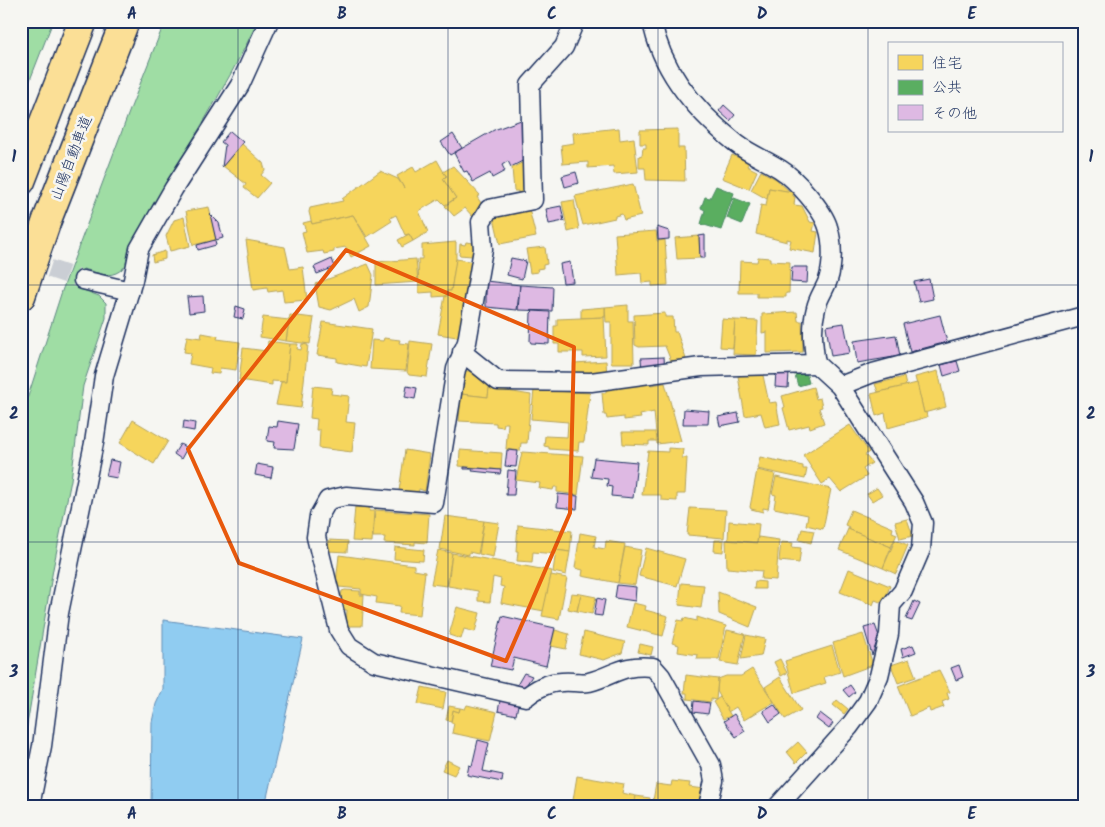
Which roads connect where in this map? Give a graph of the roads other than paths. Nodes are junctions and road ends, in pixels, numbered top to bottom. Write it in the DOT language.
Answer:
graph roads {
  1 [pos="84,21"];
  2 [pos="125,21"];
  3 [pos="269,21"];
  4 [pos="575,21"];
  5 [pos="652,21"];
  6 [pos="21,180"];
  7 [pos="84,280"];
  8 [pos="130,291"];
  9 [pos="21,296"];
  10 [pos="1084,316"];
  11 [pos="462,352"];
  12 [pos="816,364"];
  13 [pos="840,386"];
  14 [pos="30,806"];
  15 [pos="708,806"];
  16 [pos="778,806"];
  1 -- 6 [label="highway"];
  2 -- 9 [label="highway, 山陽自動車道"];
  3 -- 8 [label="street"];
  4 -- 11 [label="street"];
  5 -- 12 [label="street"];
  7 -- 8 [label="street"];
  8 -- 14 [label="street"];
  10 -- 13 [label="street"];
  11 -- 12 [label="street"];
  11 -- 15 [label="street"];
  12 -- 13 [label="street"];
  13 -- 16 [label="street"];
}
